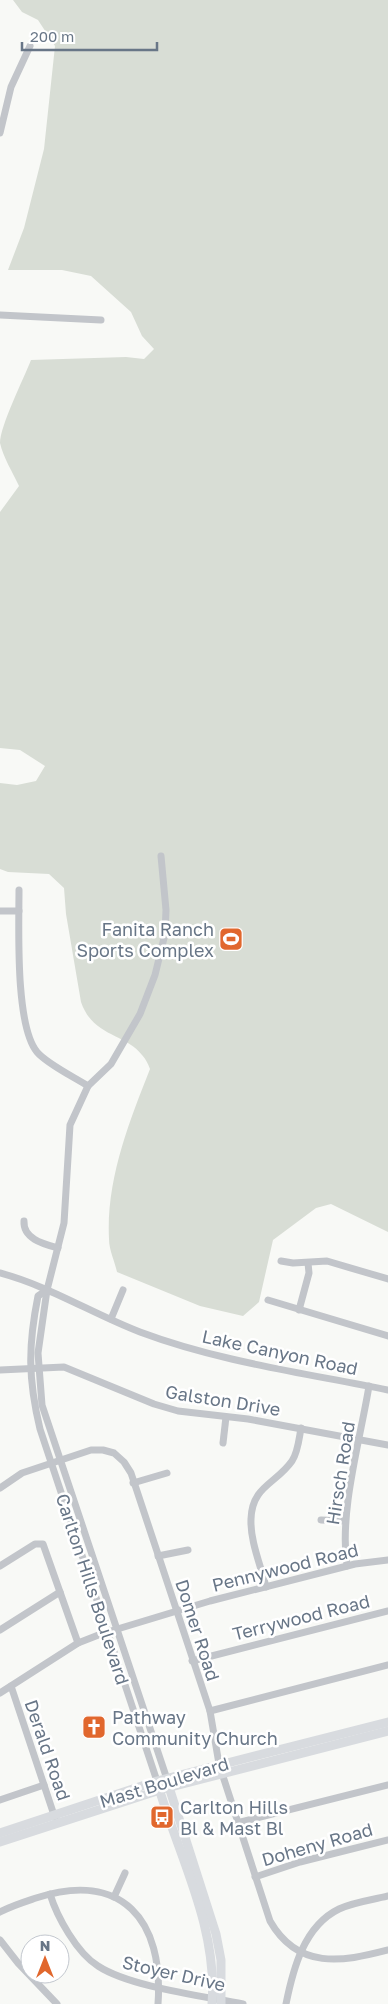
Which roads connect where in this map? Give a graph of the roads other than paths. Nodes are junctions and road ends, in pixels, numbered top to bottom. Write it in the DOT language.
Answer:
graph roads {
  1 [pos="30,46"];
  2 [pos="0,133"];
  3 [pos="0,315"];
  4 [pos="101,320"];
  5 [pos="161,856"];
  6 [pos="20,890"];
  7 [pos="20,911"];
  8 [pos="0,912"];
  9 [pos="88,1086"];
  10 [pos="24,1221"];
  11 [pos="58,1248"];
  12 [pos="281,1261"];
  13 [pos="308,1263"];
  14 [pos="0,1273"];
  15 [pos="388,1279"];
  16 [pos="47,1290"];
  17 [pos="123,1290"];
  18 [pos="268,1300"];
  19 [pos="299,1310"];
  20 [pos="112,1319"];
  21 [pos="388,1336"];
  22 [pos="38,1367"];
  23 [pos="29,1368"];
  24 [pos="0,1370"];
  25 [pos="369,1386"];
  26 [pos="388,1390"];
  27 [pos="226,1417"];
  28 [pos="301,1428"];
  29 [pos="360,1440"];
  30 [pos="223,1443"];
  31 [pos="388,1445"];
  32 [pos="60,1460"];
  33 [pos="52,1463"];
  34 [pos="167,1473"];
  35 [pos="133,1483"];
  36 [pos="1,1487"];
  37 [pos="321,1520"];
  38 [pos="345,1521"];
  39 [pos="188,1550"];
  40 [pos="158,1556"];
  41 [pos="388,1560"];
  42 [pos="0,1566"];
  43 [pos="348,1566"];
  44 [pos="266,1587"];
  45 [pos="60,1592"];
  46 [pos="176,1610"];
  47 [pos="388,1611"];
  48 [pos="0,1630"];
  49 [pos="116,1630"];
  50 [pos="108,1633"];
  51 [pos="78,1643"];
  52 [pos="192,1661"];
  53 [pos="388,1665"];
  54 [pos="11,1686"];
  55 [pos="0,1693"];
  56 [pos="210,1711"];
  57 [pos="388,1722"];
  58 [pos="388,1731"];
  59 [pos="220,1769"];
  60 [pos="168,1783"];
  61 [pos="44,1785"];
  62 [pos="388,1785"];
  63 [pos="158,1786"];
  64 [pos="0,1800"];
  65 [pos="56,1819"];
  66 [pos="237,1823"];
  67 [pos="0,1833"];
  68 [pos="388,1840"];
  69 [pos="0,1842"];
  70 [pos="125,1873"];
  71 [pos="255,1877"];
  72 [pos="50,1894"];
  73 [pos="388,1896"];
  74 [pos="114,1897"];
  75 [pos="0,1912"];
  76 [pos="0,1940"];
  77 [pos="388,1950"];
  78 [pos="302,1952"];
  79 [pos="159,1987"];
  80 [pos="217,2001"];
  81 [pos="58,2004"];
  82 [pos="158,2004"];
  83 [pos="242,2004"];
  84 [pos="286,2004"];
  1 -- 2 [label="street"];
  3 -- 4 [label="street"];
  5 -- 9 [label="street, Carlton Hills Boulevard"];
  6 -- 7 [label="street"];
  7 -- 8 [label="street"];
  7 -- 9 [label="street"];
  9 -- 11 [label="street, Carlton Hills Boulevard"];
  10 -- 11 [label="street"];
  11 -- 16 [label="street, Carlton Hills Boulevard"];
  12 -- 13 [label="street"];
  13 -- 15 [label="street"];
  13 -- 19 [label="street"];
  14 -- 16 [label="street, Lake Canyon Road"];
  16 -- 20 [label="street, Lake Canyon Road"];
  16 -- 22 [label="street, Carlton Hills Boulevard"];
  16 -- 23 [label="street, Carlton Hills Boulevard"];
  17 -- 20 [label="street"];
  18 -- 19 [label="street"];
  19 -- 21 [label="street"];
  20 -- 25 [label="street, Lake Canyon Road"];
  22 -- 23 [label="street, Galston Drive"];
  22 -- 27 [label="street, Galston Drive"];
  22 -- 32 [label="street, Carlton Hills Boulevard"];
  23 -- 24 [label="street, Galston Drive"];
  23 -- 33 [label="street, Carlton Hills Boulevard"];
  25 -- 26 [label="street, Lake Canyon Road"];
  25 -- 29 [label="street, Hirsch Road"];
  27 -- 28 [label="street, Galston Drive"];
  27 -- 30 [label="street"];
  28 -- 29 [label="street, Galston Drive"];
  28 -- 44 [label="street"];
  29 -- 31 [label="street, Galston Drive"];
  29 -- 38 [label="street, Hirsch Road"];
  32 -- 33 [label="street, Domer Road"];
  32 -- 35 [label="street, Domer Road"];
  32 -- 49 [label="street, Carlton Hills Boulevard"];
  33 -- 36 [label="street, Domer Road"];
  33 -- 50 [label="street, Carlton Hills Boulevard"];
  34 -- 35 [label="street"];
  35 -- 40 [label="street, Domer Road"];
  37 -- 38 [label="street"];
  38 -- 43 [label="street, Hirsch Road"];
  39 -- 40 [label="street"];
  40 -- 46 [label="street, Domer Road"];
  41 -- 43 [label="street, Pennywood Road"];
  42 -- 45 [label="street"];
  43 -- 44 [label="street, Pennywood Road"];
  44 -- 46 [label="street, Pennywood Road"];
  45 -- 48 [label="street"];
  45 -- 51 [label="street"];
  46 -- 49 [label="street, Pennywood Road"];
  46 -- 52 [label="street, Domer Road"];
  47 -- 52 [label="street, Terrywood Road"];
  49 -- 50 [label="street, Pennywood Road"];
  49 -- 60 [label="street, Carlton Hills Boulevard"];
  50 -- 51 [label="street, Pennywood Road"];
  50 -- 63 [label="street, Carlton Hills Boulevard"];
  51 -- 54 [label="street, Pennywood Road"];
  52 -- 56 [label="street, Domer Road"];
  53 -- 56 [label="street"];
  54 -- 55 [label="street, Pennywood Road"];
  54 -- 61 [label="street, Derald Road"];
  56 -- 59 [label="street, Domer Road"];
  57 -- 59 [label="main road, Mast Boulevard"];
  58 -- 59 [label="main road, Mast Boulevard"];
  59 -- 60 [label="main road, Mast Boulevard"];
  59 -- 66 [label="street, Domer Road"];
  60 -- 63 [label="main road, Mast Boulevard"];
  60 -- 80 [label="main road, Carlton Hills Boulevard"];
  61 -- 64 [label="street"];
  61 -- 65 [label="street, Derald Road"];
  62 -- 66 [label="street"];
  63 -- 65 [label="main road, Mast Boulevard"];
  63 -- 80 [label="main road, Carlton Hills Boulevard"];
  65 -- 67 [label="main road, Mast Boulevard"];
  65 -- 69 [label="main road, Mast Boulevard"];
  66 -- 71 [label="street, Domer Road"];
  68 -- 71 [label="street, Doheny Road"];
  70 -- 74 [label="street"];
  71 -- 78 [label="street, Domer Road"];
  72 -- 74 [label="street"];
  72 -- 75 [label="street"];
  72 -- 79 [label="street, Stoyer Drive"];
  73 -- 78 [label="street"];
  74 -- 79 [label="street"];
  76 -- 81 [label="street"];
  77 -- 78 [label="street, Domer Road"];
  78 -- 84 [label="street"];
  79 -- 80 [label="street, Stoyer Drive"];
  79 -- 82 [label="street"];
  80 -- 83 [label="street, Stoyer Drive"];
}
